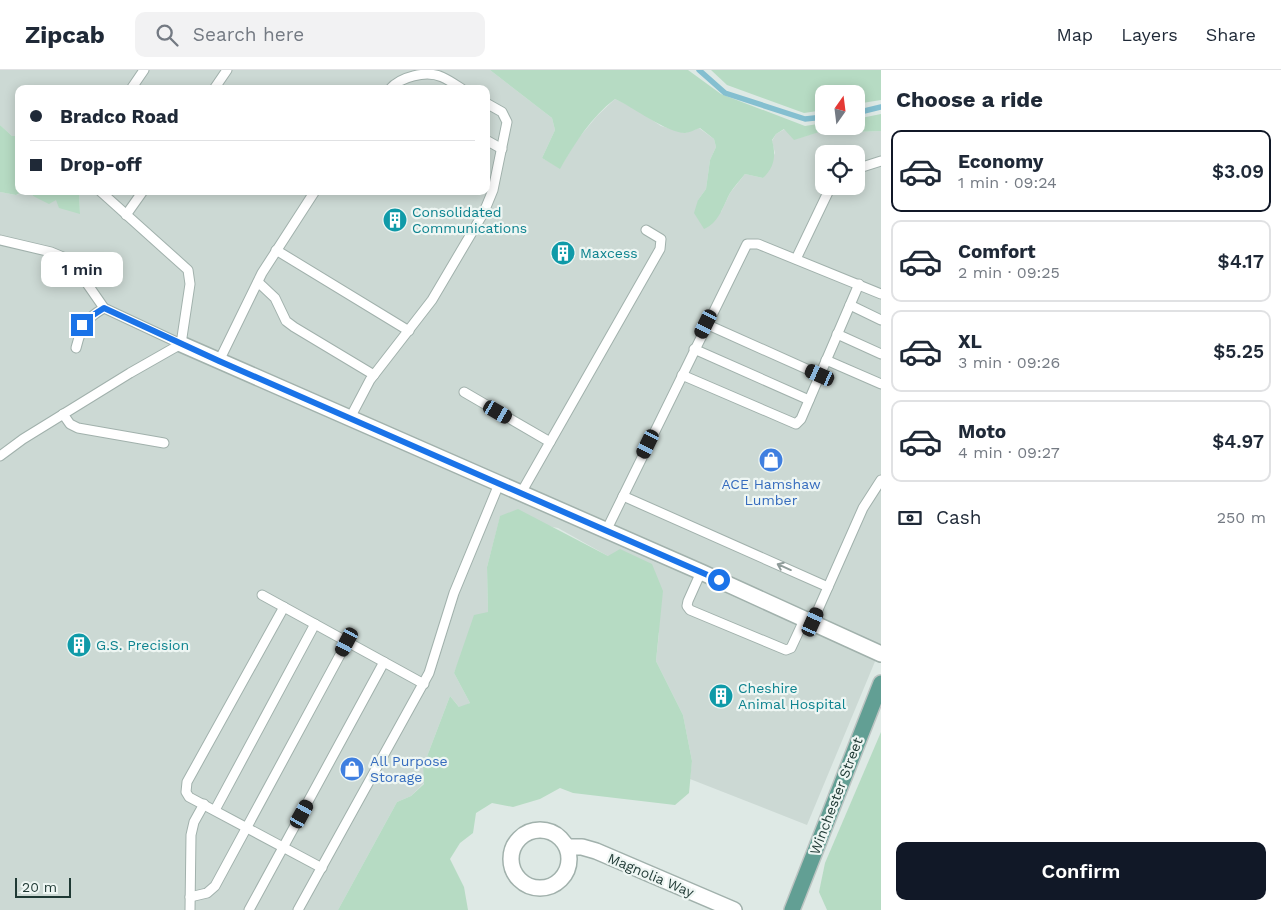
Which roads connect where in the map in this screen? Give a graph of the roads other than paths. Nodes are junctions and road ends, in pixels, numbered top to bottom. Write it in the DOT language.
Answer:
graph roads {
  1 [pos="144,70"];
  2 [pos="227,70"];
  3 [pos="134,85"];
  4 [pos="217,85"];
  5 [pos="394,85"];
  6 [pos="454,85"];
  7 [pos="490,105"];
  8 [pos="490,142"];
  9 [pos="502,149"];
  10 [pos="881,161"];
  11 [pos="865,166"];
  12 [pos="104,195"];
  13 [pos="139,195"];
  14 [pos="312,195"];
  15 [pos="826,195"];
  16 [pos="126,215"];
  17 [pos="646,230"];
  18 [pos="0,240"];
  19 [pos="276,250"];
  20 [pos="796,259"];
  21 [pos="258,282"];
  22 [pos="858,284"];
  23 [pos="881,294"];
  24 [pos="850,305"];
  25 [pos="104,308"];
  26 [pos="881,320"];
  27 [pos="706,324"];
  28 [pos="409,331"];
  29 [pos="837,334"];
  30 [pos="181,344"];
  31 [pos="76,348"];
  32 [pos="694,349"];
  33 [pos="881,354"];
  34 [pos="826,360"];
  35 [pos="219,361"];
  36 [pos="374,375"];
  37 [pos="682,375"];
  38 [pos="820,375"];
  39 [pos="881,384"];
  40 [pos="464,392"];
  41 [pos="809,400"];
  42 [pos="63,414"];
  43 [pos="350,418"];
  44 [pos="550,442"];
  45 [pos="164,444"];
  46 [pos="0,456"];
  47 [pos="881,480"];
  48 [pos="499,484"];
  49 [pos="521,493"];
  50 [pos="623,496"];
  51 [pos="606,531"];
  52 [pos="701,572"];
  53 [pos="828,587"];
  54 [pos="262,595"];
  55 [pos="284,607"];
  56 [pos="809,620"];
  57 [pos="315,624"];
  58 [pos="347,642"];
  59 [pos="881,654"];
  60 [pos="384,662"];
  61 [pos="881,683"];
  62 [pos="424,684"];
  63 [pos="204,804"];
  64 [pos="215,810"];
  65 [pos="248,828"];
  66 [pos="283,847"];
  67 [pos="566,847"];
  68 [pos="322,868"];
  69 [pos="190,897"];
  70 [pos="190,910"];
  71 [pos="249,910"];
  72 [pos="298,910"];
  73 [pos="734,910"];
  74 [pos="792,910"];
  1 -- 3 [label="lane"];
  2 -- 4 [label="lane"];
  5 -- 6 [label="lane"];
  7 -- 9 [label="lane"];
  8 -- 9 [label="lane"];
  9 -- 28 [label="lane"];
  10 -- 11 [label="lane"];
  12 -- 16 [label="lane"];
  13 -- 16 [label="lane"];
  14 -- 19 [label="lane"];
  15 -- 20 [label="lane"];
  16 -- 30 [label="lane"];
  17 -- 44 [label="lane"];
  18 -- 25 [label="lane"];
  19 -- 21 [label="lane"];
  19 -- 28 [label="lane"];
  20 -- 22 [label="lane"];
  20 -- 27 [label="lane"];
  21 -- 35 [label="lane"];
  21 -- 36 [label="lane"];
  22 -- 23 [label="lane"];
  22 -- 24 [label="lane"];
  24 -- 26 [label="lane"];
  24 -- 29 [label="lane"];
  25 -- 30 [label="lane"];
  25 -- 31 [label="lane"];
  27 -- 32 [label="lane"];
  27 -- 38 [label="lane"];
  28 -- 36 [label="lane"];
  29 -- 33 [label="lane"];
  29 -- 34 [label="lane"];
  30 -- 35 [label="street"];
  30 -- 42 [label="lane"];
  32 -- 37 [label="lane"];
  32 -- 41 [label="lane"];
  34 -- 38 [label="lane"];
  34 -- 39 [label="lane"];
  35 -- 43 [label="street"];
  36 -- 43 [label="lane"];
  37 -- 41 [label="lane"];
  37 -- 50 [label="lane"];
  38 -- 41 [label="lane"];
  40 -- 44 [label="lane"];
  42 -- 45 [label="lane"];
  42 -- 46 [label="lane"];
  43 -- 48 [label="street"];
  44 -- 49 [label="lane"];
  47 -- 53 [label="lane"];
  48 -- 49 [label="street"];
  48 -- 62 [label="lane"];
  49 -- 51 [label="street"];
  50 -- 51 [label="lane"];
  53 -- 50 [label="lane, one-way"];
  51 -- 52 [label="street"];
  52 -- 56 [label="street"];
  52 -- 56 [label="lane"];
  53 -- 56 [label="lane"];
  54 -- 55 [label="lane"];
  55 -- 57 [label="lane"];
  55 -- 63 [label="lane"];
  56 -- 59 [label="street"];
  57 -- 58 [label="lane"];
  57 -- 64 [label="lane"];
  58 -- 60 [label="lane"];
  58 -- 65 [label="lane"];
  60 -- 62 [label="lane"];
  60 -- 66 [label="lane"];
  61 -- 74 [label="main road, Winchester Street"];
  62 -- 68 [label="lane"];
  63 -- 64 [label="lane"];
  63 -- 69 [label="lane"];
  64 -- 65 [label="lane"];
  65 -- 66 [label="lane"];
  65 -- 69 [label="lane"];
  66 -- 68 [label="lane"];
  66 -- 71 [label="lane"];
  67 -- 73 [label="street, Magnolia Way"];
  68 -- 72 [label="lane"];
  69 -- 70 [label="lane"];
}
